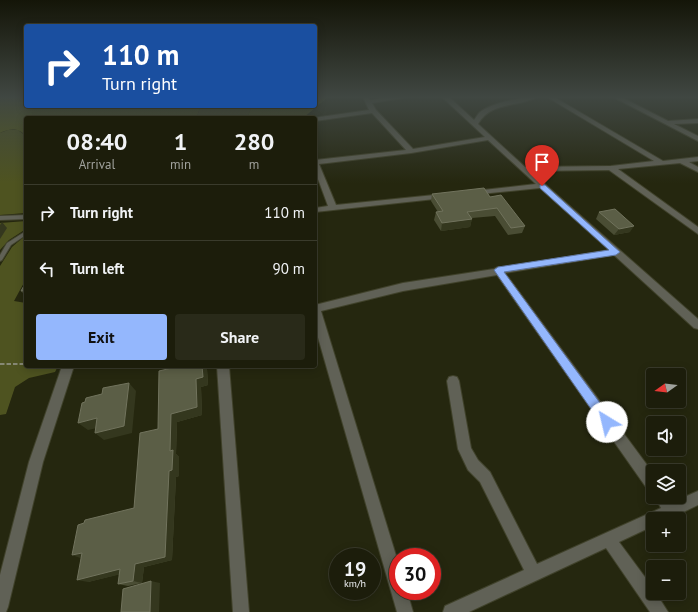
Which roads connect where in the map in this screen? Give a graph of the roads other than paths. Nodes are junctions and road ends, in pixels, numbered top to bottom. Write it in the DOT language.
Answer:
graph roads {
  1 [pos="387,126"];
  2 [pos="477,126"];
  3 [pos="598,126"];
  4 [pos="672,126"];
  5 [pos="489,138"];
  6 [pos="698,139"];
  7 [pos="411,151"];
  8 [pos="698,159"];
  9 [pos="682,161"];
  10 [pos="317,162"];
  11 [pos="662,163"];
  12 [pos="317,167"];
  13 [pos="611,168"];
  14 [pos="525,169"];
  15 [pos="698,170"];
  16 [pos="542,186"];
  17 [pos="465,194"];
  18 [pos="449,196"];
  19 [pos="333,208"];
  20 [pos="317,210"];
  21 [pos="24,216"];
  22 [pos="0,218"];
  23 [pos="698,231"];
  24 [pos="24,234"];
  25 [pos="616,252"];
  26 [pos="0,259"];
  27 [pos="498,270"];
  28 [pos="317,308"];
  29 [pos="317,316"];
  30 [pos="698,325"];
  31 [pos="67,368"];
  32 [pos="222,368"];
  33 [pos="453,381"];
  34 [pos="646,475"];
  35 [pos="698,498"];
  36 [pos="666,504"];
  37 [pos="671,511"];
  38 [pos="608,540"];
  39 [pos="389,558"];
  40 [pos="534,574"];
  41 [pos="402,600"];
  42 [pos="0,606"];
  43 [pos="241,612"];
  44 [pos="405,612"];
  45 [pos="451,612"];
  46 [pos="660,612"];
  1 -- 7 [label="street"];
  2 -- 5 [label="street"];
  3 -- 11 [label="street"];
  4 -- 6 [label="street"];
  5 -- 7 [label="street"];
  5 -- 14 [label="street"];
  7 -- 10 [label="street"];
  8 -- 9 [label="street"];
  9 -- 11 [label="street"];
  9 -- 15 [label="street"];
  11 -- 13 [label="street"];
  12 -- 19 [label="street"];
  13 -- 14 [label="street"];
  13 -- 23 [label="street"];
  14 -- 16 [label="street"];
  16 -- 17 [label="street"];
  16 -- 25 [label="street"];
  18 -- 19 [label="street"];
  19 -- 20 [label="street"];
  21 -- 22 [label="lane"];
  24 -- 26 [label="lane"];
  25 -- 27 [label="street"];
  25 -- 30 [label="street"];
  27 -- 28 [label="street"];
  27 -- 34 [label="street"];
  29 -- 39 [label="street"];
  31 -- 42 [label="street"];
  32 -- 43 [label="street"];
  33 -- 40 [label="street"];
  35 -- 37 [label="street"];
  36 -- 37 [label="street"];
  37 -- 38 [label="street"];
  38 -- 40 [label="street"];
  38 -- 46 [label="street"];
  40 -- 45 [label="street"];
  41 -- 44 [label="street"];
}
